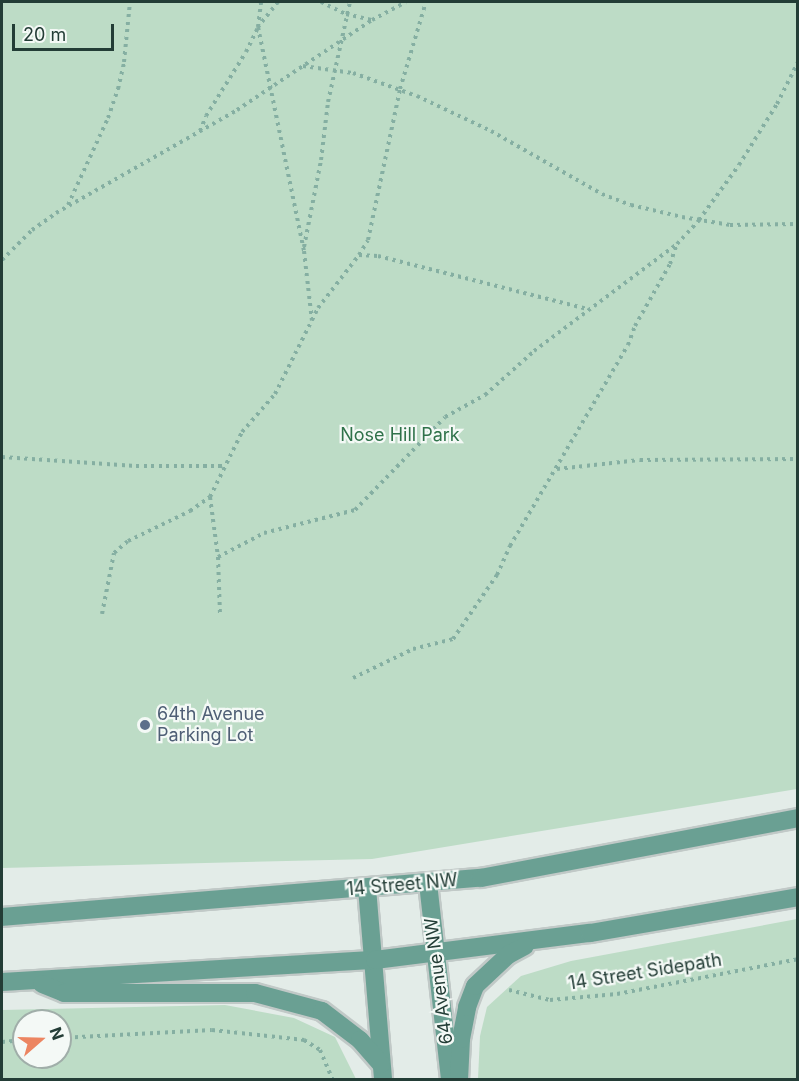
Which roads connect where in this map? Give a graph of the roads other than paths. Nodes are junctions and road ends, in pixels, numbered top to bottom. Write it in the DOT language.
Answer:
graph roads {
  1 [pos="798,818"];
  2 [pos="428,883"];
  3 [pos="367,888"];
  4 [pos="798,897"];
  5 [pos="2,917"];
  6 [pos="535,941"];
  7 [pos="436,953"];
  8 [pos="375,960"];
  9 [pos="34,981"];
  10 [pos="2,982"];
  11 [pos="382,1072"];
  12 [pos="450,1080"];
  13 [pos="459,1080"];
  1 -- 2 [label="main road, 14 Street NW"];
  2 -- 3 [label="main road, 14 Street NW"];
  2 -- 7 [label="main road, 64 Avenue NW"];
  3 -- 5 [label="main road, 14 Street NW"];
  3 -- 8 [label="main road"];
  4 -- 6 [label="main road"];
  6 -- 7 [label="main road"];
  6 -- 13 [label="main road"];
  7 -- 8 [label="main road"];
  7 -- 12 [label="main road, 64 Avenue NW"];
  8 -- 9 [label="main road"];
  8 -- 11 [label="main road"];
  9 -- 10 [label="main road"];
  9 -- 11 [label="main road"];
}
